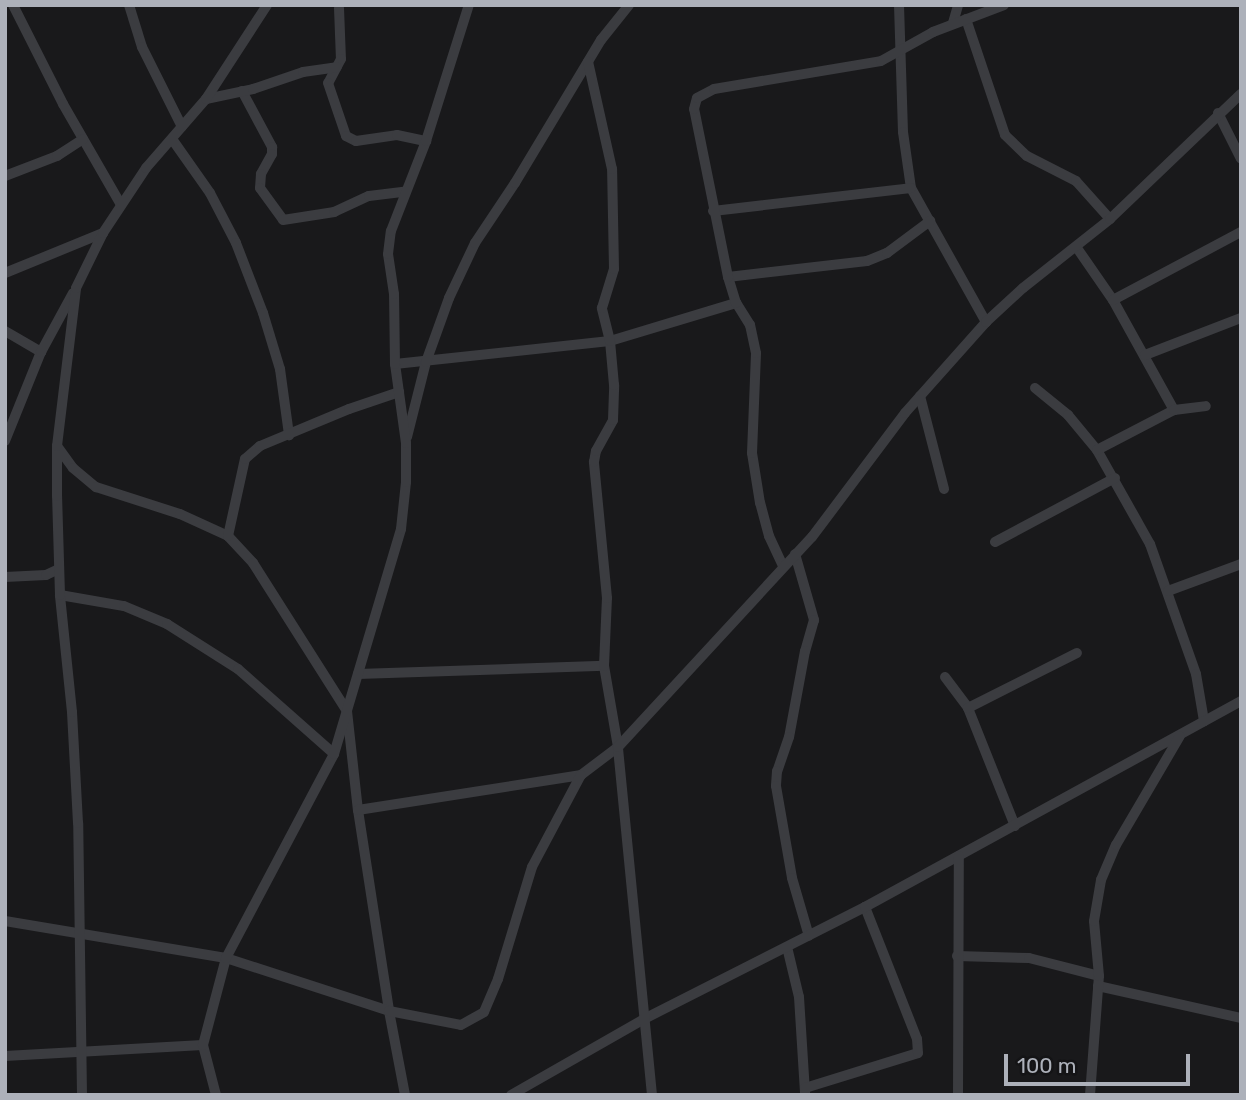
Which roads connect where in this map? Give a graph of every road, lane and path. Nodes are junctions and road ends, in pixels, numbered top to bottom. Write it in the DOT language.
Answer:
graph roads {
  1 [pos="13,5"];
  2 [pos="129,5"];
  3 [pos="267,5"];
  4 [pos="353,5"];
  5 [pos="469,5"];
  6 [pos="629,5"];
  7 [pos="898,5"];
  8 [pos="958,5"];
  9 [pos="1004,5"];
  10 [pos="339,6"];
  11 [pos="966,19"];
  12 [pos="953,23"];
  13 [pos="901,50"];
  14 [pos="588,62"];
  15 [pos="337,67"];
  16 [pos="242,92"];
  17 [pos="1241,94"];
  18 [pos="206,99"];
  19 [pos="1218,113"];
  20 [pos="182,127"];
  21 [pos="83,139"];
  22 [pos="172,139"];
  23 [pos="426,141"];
  24 [pos="1241,159"];
  25 [pos="5,176"];
  26 [pos="911,188"];
  27 [pos="404,192"];
  28 [pos="121,205"];
  29 [pos="713,211"];
  30 [pos="1110,219"];
  31 [pos="930,221"];
  32 [pos="1241,232"];
  33 [pos="103,233"];
  34 [pos="1077,248"];
  35 [pos="5,274"];
  36 [pos="728,277"];
  37 [pos="76,288"];
  38 [pos="1112,300"];
  39 [pos="736,303"];
  40 [pos="1241,318"];
  41 [pos="986,322"];
  42 [pos="5,331"];
  43 [pos="610,341"];
  44 [pos="41,352"];
  45 [pos="1145,355"];
  46 [pos="426,362"];
  47 [pos="396,364"];
  48 [pos="1035,388"];
  49 [pos="399,392"];
  50 [pos="920,396"];
  51 [pos="1206,405"];
  52 [pos="1174,410"];
  53 [pos="289,435"];
  54 [pos="5,441"];
  55 [pos="406,443"];
  56 [pos="57,446"];
  57 [pos="1097,450"];
  58 [pos="1115,478"];
  59 [pos="944,489"];
  60 [pos="228,536"];
  61 [pos="995,542"];
  62 [pos="795,554"];
  63 [pos="1241,564"];
  64 [pos="783,566"];
  65 [pos="59,569"];
  66 [pos="5,577"];
  67 [pos="1168,591"];
  68 [pos="60,595"];
  69 [pos="1077,653"];
  70 [pos="604,666"];
  71 [pos="358,674"];
  72 [pos="945,677"];
  73 [pos="1241,701"];
  74 [pos="968,708"];
  75 [pos="347,711"];
  76 [pos="1204,721"];
  77 [pos="1180,736"];
  78 [pos="618,747"];
  79 [pos="334,754"];
  80 [pos="581,775"];
  81 [pos="358,810"];
  82 [pos="1015,826"];
  83 [pos="959,856"];
  84 [pos="866,907"];
  85 [pos="5,921"];
  86 [pos="80,932"];
  87 [pos="809,936"];
  88 [pos="788,947"];
  89 [pos="957,956"];
  90 [pos="226,958"];
  91 [pos="1099,981"];
  92 [pos="388,1011"];
  93 [pos="646,1018"];
  94 [pos="1241,1018"];
  95 [pos="203,1045"];
  96 [pos="81,1052"];
  97 [pos="5,1056"];
  98 [pos="805,1091"];
  99 [pos="82,1095"];
  100 [pos="216,1095"];
  101 [pos="405,1095"];
  102 [pos="511,1095"];
  103 [pos="652,1095"];
  104 [pos="958,1095"];
  105 [pos="1090,1095"];
  1 -- 21 [label="street"];
  2 -- 20 [label="street"];
  3 -- 18 [label="street"];
  4 -- 10 [label="street"];
  5 -- 23 [label="street"];
  6 -- 14 [label="street"];
  7 -- 13 [label="street"];
  8 -- 12 [label="street"];
  9 -- 11 [label="street"];
  10 -- 15 [label="street"];
  11 -- 12 [label="street"];
  11 -- 30 [label="street"];
  12 -- 13 [label="street"];
  13 -- 26 [label="street"];
  13 -- 29 [label="street"];
  14 -- 43 [label="street"];
  14 -- 46 [label="street"];
  15 -- 16 [label="street"];
  15 -- 23 [label="street"];
  16 -- 18 [label="street"];
  16 -- 27 [label="street"];
  17 -- 19 [label="street"];
  18 -- 20 [label="street"];
  19 -- 24 [label="street"];
  19 -- 30 [label="street"];
  20 -- 22 [label="street"];
  21 -- 25 [label="street"];
  21 -- 28 [label="street"];
  22 -- 28 [label="street"];
  22 -- 53 [label="street"];
  23 -- 27 [label="street"];
  26 -- 29 [label="street"];
  26 -- 31 [label="street"];
  27 -- 47 [label="street"];
  28 -- 33 [label="street"];
  29 -- 36 [label="street"];
  30 -- 34 [label="street"];
  31 -- 36 [label="street"];
  31 -- 41 [label="street"];
  32 -- 38 [label="street"];
  33 -- 35 [label="street"];
  33 -- 37 [label="street"];
  34 -- 38 [label="street"];
  34 -- 41 [label="street"];
  36 -- 39 [label="street"];
  37 -- 44 [label="street"];
  37 -- 56 [label="street"];
  38 -- 45 [label="street"];
  39 -- 43 [label="street"];
  39 -- 64 [label="street"];
  40 -- 45 [label="street"];
  41 -- 50 [label="street"];
  42 -- 44 [label="street"];
  43 -- 46 [label="street"];
  43 -- 70 [label="street"];
  44 -- 54 [label="street"];
  45 -- 52 [label="street"];
  46 -- 47 [label="street"];
  46 -- 55 [label="street"];
  47 -- 49 [label="street"];
  48 -- 57 [label="street"];
  49 -- 53 [label="street"];
  49 -- 55 [label="street"];
  50 -- 59 [label="street"];
  50 -- 62 [label="street"];
  51 -- 52 [label="street"];
  52 -- 57 [label="street"];
  53 -- 60 [label="street"];
  55 -- 71 [label="street"];
  56 -- 60 [label="street"];
  56 -- 65 [label="street"];
  57 -- 58 [label="street"];
  58 -- 61 [label="street"];
  58 -- 67 [label="street"];
  60 -- 75 [label="street"];
  62 -- 64 [label="street"];
  62 -- 87 [label="street"];
  63 -- 67 [label="street"];
  64 -- 78 [label="street"];
  65 -- 66 [label="street"];
  65 -- 68 [label="street"];
  67 -- 76 [label="street"];
  68 -- 79 [label="street"];
  68 -- 86 [label="street"];
  69 -- 74 [label="street"];
  70 -- 71 [label="street"];
  70 -- 78 [label="street"];
  71 -- 75 [label="street"];
  72 -- 74 [label="street"];
  73 -- 76 [label="street"];
  74 -- 82 [label="street"];
  75 -- 79 [label="street"];
  75 -- 81 [label="street"];
  76 -- 77 [label="street"];
  77 -- 82 [label="street"];
  77 -- 91 [label="street"];
  78 -- 80 [label="street"];
  78 -- 93 [label="street"];
  79 -- 90 [label="street"];
  80 -- 81 [label="street"];
  80 -- 92 [label="street"];
  81 -- 92 [label="street"];
  82 -- 83 [label="street"];
  83 -- 84 [label="street"];
  83 -- 89 [label="street"];
  84 -- 87 [label="street"];
  84 -- 98 [label="street"];
  85 -- 86 [label="street"];
  86 -- 90 [label="street"];
  86 -- 96 [label="street"];
  87 -- 88 [label="street"];
  88 -- 93 [label="street"];
  88 -- 98 [label="street"];
  89 -- 91 [label="street"];
  89 -- 104 [label="street"];
  90 -- 92 [label="street"];
  90 -- 95 [label="street"];
  91 -- 94 [label="street"];
  91 -- 105 [label="street"];
  92 -- 101 [label="street"];
  93 -- 102 [label="street"];
  93 -- 103 [label="street"];
  95 -- 96 [label="street"];
  95 -- 100 [label="street"];
  96 -- 97 [label="street"];
  96 -- 99 [label="street"];
}
